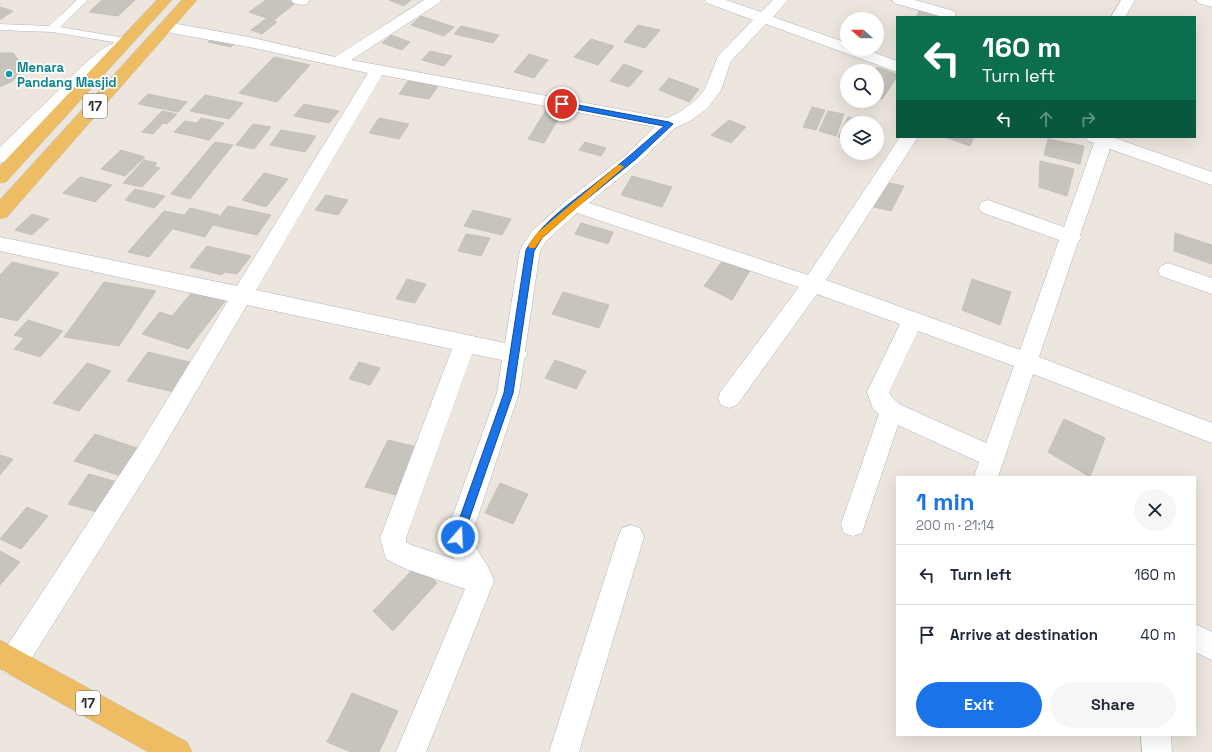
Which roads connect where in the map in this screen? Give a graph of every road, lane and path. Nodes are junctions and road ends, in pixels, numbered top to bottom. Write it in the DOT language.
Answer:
graph roads {
  1 [pos="83,0"];
  2 [pos="165,0"];
  3 [pos="190,0"];
  4 [pos="434,0"];
  5 [pos="712,0"];
  6 [pos="781,0"];
  7 [pos="899,0"];
  8 [pos="958,0"];
  9 [pos="1128,0"];
  10 [pos="1203,0"];
  11 [pos="1212,3"];
  12 [pos="948,16"];
  13 [pos="1119,16"];
  14 [pos="762,18"];
  15 [pos="0,27"];
  16 [pos="166,27"];
  17 [pos="52,30"];
  18 [pos="124,43"];
  19 [pos="840,46"];
  20 [pos="868,56"];
  21 [pos="337,62"];
  22 [pos="896,66"];
  23 [pos="378,69"];
  24 [pos="669,124"];
  25 [pos="908,138"];
  26 [pos="1099,139"];
  27 [pos="0,157"];
  28 [pos="0,177"];
  29 [pos="1212,179"];
  30 [pos="574,205"];
  31 [pos="988,207"];
  32 [pos="0,212"];
  33 [pos="1072,237"];
  34 [pos="0,244"];
  35 [pos="1168,271"];
  36 [pos="813,284"];
  37 [pos="1212,286"];
  38 [pos="240,296"];
  39 [pos="912,321"];
  40 [pos="465,344"];
  41 [pos="516,354"];
  42 [pos="1027,362"];
  43 [pos="729,398"];
  44 [pos="891,411"];
  45 [pos="1212,433"];
  46 [pos="989,467"];
  47 [pos="853,524"];
  48 [pos="631,537"];
  49 [pos="481,581"];
  50 [pos="1196,638"];
  51 [pos="1212,646"];
  52 [pos="7,658"];
  53 [pos="1156,736"];
  54 [pos="177,752"];
  55 [pos="411,752"];
  56 [pos="564,752"];
  57 [pos="1157,752"];
  1 -- 17 [label="lane"];
  2 -- 18 [label="highway, 17"];
  3 -- 16 [label="highway, 17"];
  4 -- 21 [label="street"];
  5 -- 14 [label="street"];
  6 -- 14 [label="street"];
  7 -- 12 [label="street"];
  8 -- 12 [label="street"];
  9 -- 13 [label="street"];
  10 -- 11 [label="street"];
  14 -- 19 [label="street"];
  14 -- 24 [label="street"];
  15 -- 17 [label="lane"];
  16 -- 21 [label="street"];
  16 -- 32 [label="highway, 17"];
  17 -- 18 [label="lane"];
  18 -- 27 [label="street"];
  18 -- 28 [label="highway, 17"];
  20 -- 22 [label="street"];
  21 -- 23 [label="street"];
  23 -- 24 [label="street"];
  23 -- 38 [label="street"];
  24 -- 30 [label="street"];
  25 -- 36 [label="street"];
  26 -- 29 [label="street"];
  26 -- 33 [label="street"];
  30 -- 36 [label="street"];
  30 -- 41 [label="street"];
  31 -- 33 [label="street"];
  33 -- 42 [label="street"];
  34 -- 38 [label="street"];
  35 -- 37 [label="street"];
  36 -- 39 [label="street"];
  36 -- 43 [label="street"];
  38 -- 40 [label="street"];
  38 -- 52 [label="street"];
  39 -- 42 [label="street"];
  39 -- 44 [label="street"];
  40 -- 41 [label="street"];
  40 -- 49 [label="street"];
  41 -- 49 [label="street"];
  42 -- 45 [label="street"];
  42 -- 46 [label="street"];
  44 -- 46 [label="street"];
  44 -- 47 [label="street"];
  48 -- 56 [label="street"];
  49 -- 55 [label="street"];
  50 -- 51 [label="street"];
  52 -- 54 [label="highway, 17"];
  53 -- 57 [label="street"];
}
